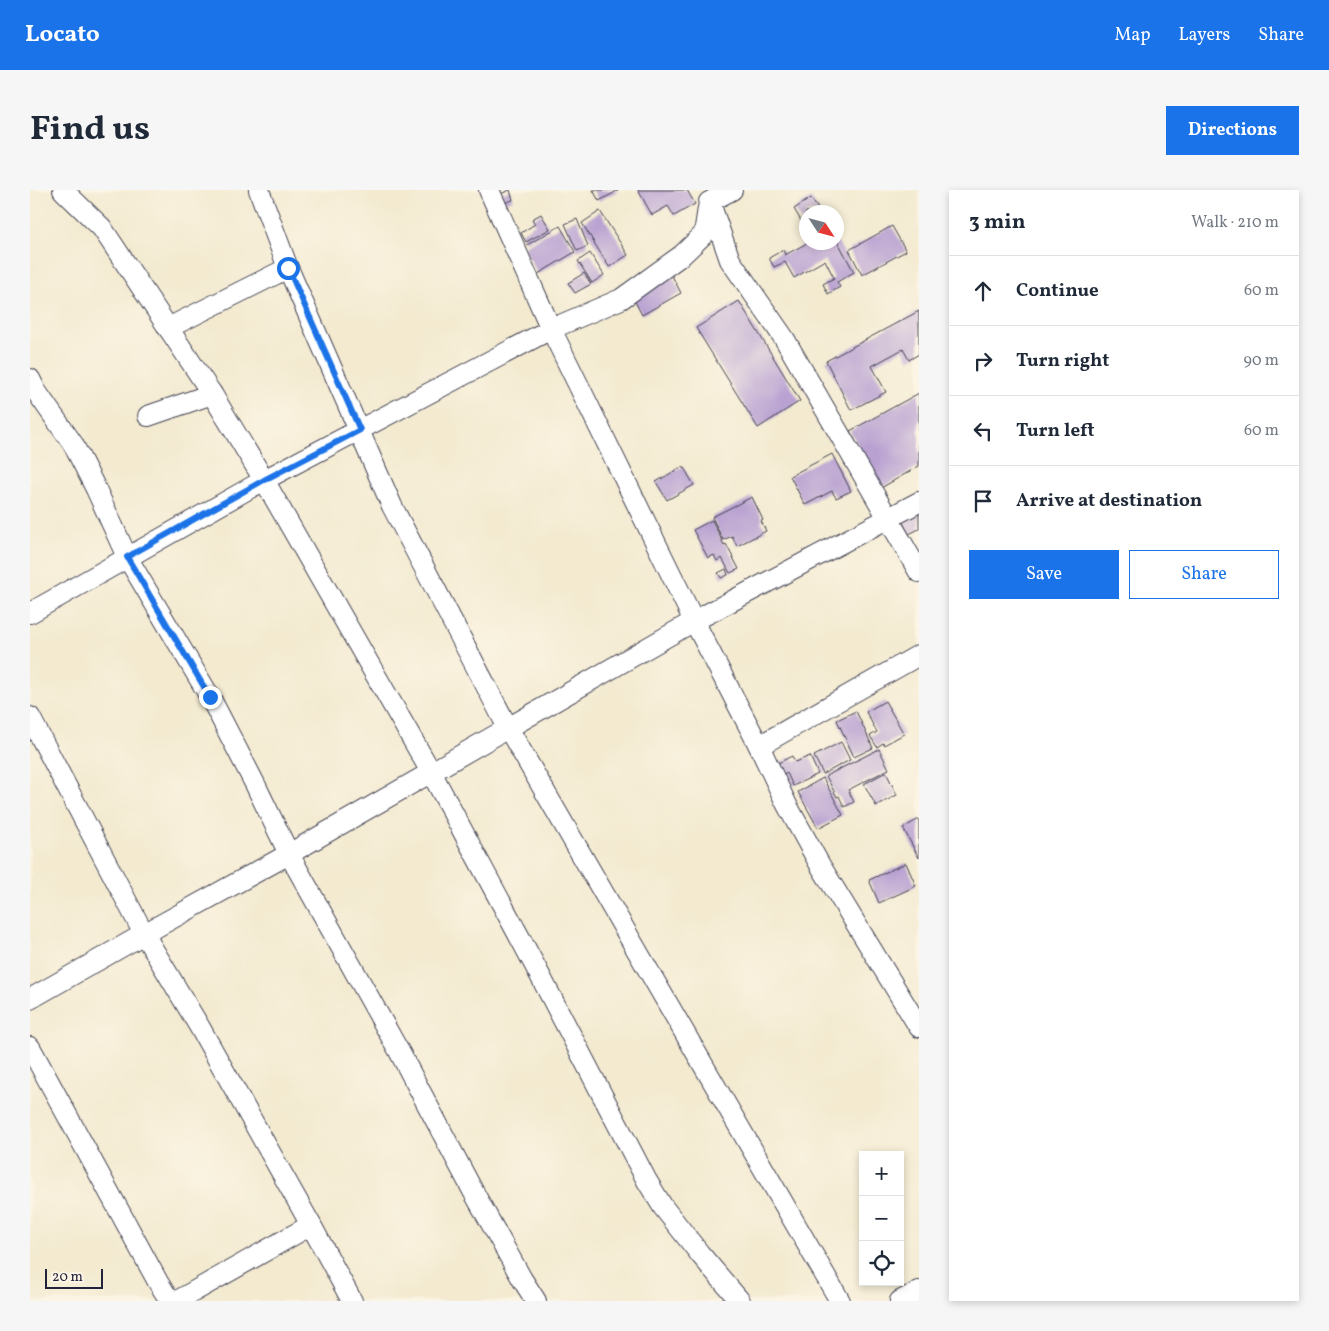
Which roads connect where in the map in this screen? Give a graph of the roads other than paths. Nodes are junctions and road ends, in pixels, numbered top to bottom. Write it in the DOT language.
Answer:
graph roads {
  1 [pos="63,190"];
  2 [pos="259,190"];
  3 [pos="489,190"];
  4 [pos="732,190"];
  5 [pos="707,196"];
  6 [pos="288,268"];
  7 [pos="168,328"];
  8 [pos="551,329"];
  9 [pos="30,379"];
  10 [pos="212,394"];
  11 [pos="148,416"];
  12 [pos="360,430"];
  13 [pos="264,480"];
  14 [pos="919,502"];
  15 [pos="888,519"];
  16 [pos="127,557"];
  17 [pos="919,572"];
  18 [pos="30,612"];
  19 [pos="694,621"];
  20 [pos="919,655"];
  21 [pos="30,717"];
  22 [pos="508,728"];
  23 [pos="759,746"];
  24 [pos="431,772"];
  25 [pos="289,854"];
  26 [pos="144,934"];
  27 [pos="30,999"];
  28 [pos="919,1027"];
  29 [pos="30,1047"];
  30 [pos="311,1225"];
  31 [pos="919,1291"];
  32 [pos="170,1301"];
  33 [pos="177,1301"];
  34 [pos="352,1301"];
  35 [pos="536,1301"];
  36 [pos="740,1301"];
  37 [pos="840,1301"];
  38 [pos="900,1301"];
  1 -- 7 [label="street"];
  2 -- 6 [label="street"];
  3 -- 8 [label="street"];
  4 -- 5 [label="street"];
  5 -- 8 [label="street"];
  5 -- 15 [label="street"];
  6 -- 7 [label="street"];
  6 -- 12 [label="street"];
  7 -- 10 [label="street"];
  8 -- 12 [label="street"];
  8 -- 19 [label="street"];
  9 -- 16 [label="street"];
  10 -- 11 [label="street"];
  10 -- 13 [label="street"];
  12 -- 13 [label="street"];
  12 -- 22 [label="street"];
  13 -- 16 [label="street"];
  13 -- 24 [label="street"];
  14 -- 15 [label="street"];
  15 -- 17 [label="street"];
  15 -- 19 [label="street"];
  16 -- 18 [label="street"];
  16 -- 25 [label="street"];
  19 -- 22 [label="street"];
  19 -- 23 [label="street"];
  20 -- 23 [label="street"];
  21 -- 26 [label="street"];
  22 -- 24 [label="street"];
  22 -- 37 [label="street"];
  23 -- 28 [label="street"];
  24 -- 25 [label="street"];
  24 -- 36 [label="street"];
  25 -- 26 [label="street"];
  25 -- 35 [label="street"];
  26 -- 27 [label="street"];
  26 -- 30 [label="street"];
  29 -- 32 [label="street"];
  30 -- 33 [label="street"];
  30 -- 34 [label="street"];
  31 -- 38 [label="street"];
}
